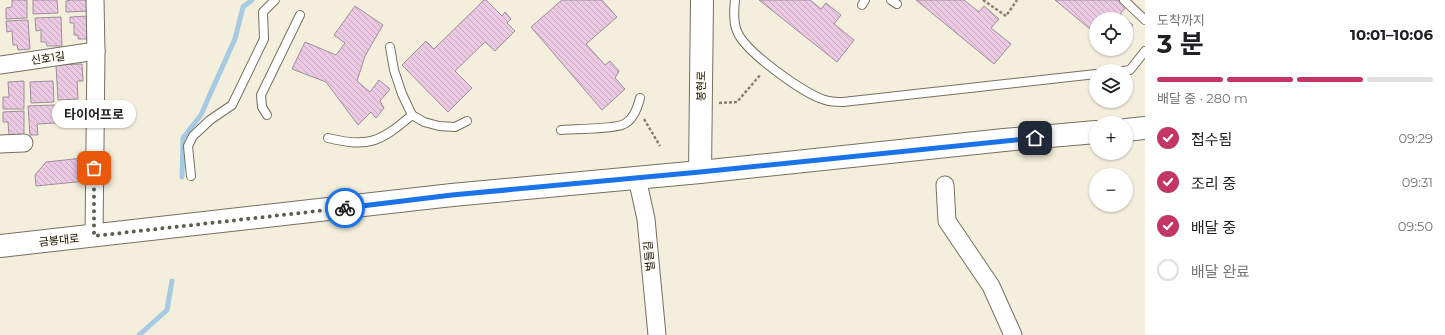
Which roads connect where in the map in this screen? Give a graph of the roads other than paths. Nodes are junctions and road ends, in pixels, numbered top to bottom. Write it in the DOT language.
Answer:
graph roads {
  1 [pos="95,0"];
  2 [pos="275,0"];
  3 [pos="702,0"];
  4 [pos="735,0"];
  5 [pos="1124,0"];
  6 [pos="300,15"];
  7 [pos="1145,20"];
  8 [pos="390,48"];
  9 [pos="96,51"];
  10 [pos="1145,51"];
  11 [pos="0,65"];
  12 [pos="1133,66"];
  13 [pos="1089,75"];
  14 [pos="640,98"];
  15 [pos="267,115"];
  16 [pos="412,115"];
  17 [pos="467,121"];
  18 [pos="1145,128"];
  19 [pos="1133,129"];
  20 [pos="561,130"];
  21 [pos="1089,133"];
  22 [pos="328,138"];
  23 [pos="24,143"];
  24 [pos="0,144"];
  25 [pos="700,172"];
  26 [pos="191,176"];
  27 [pos="637,178"];
  28 [pos="946,185"];
  29 [pos="94,236"];
  30 [pos="0,246"];
  31 [pos="657,335"];
  32 [pos="1013,335"];
  1 -- 9 [label="street"];
  2 -- 26 [label="lane"];
  3 -- 25 [label="street, 봉현로"];
  4 -- 13 [label="lane"];
  5 -- 7 [label="lane"];
  6 -- 15 [label="lane"];
  8 -- 16 [label="lane"];
  9 -- 11 [label="street, 신호1길"];
  9 -- 29 [label="street"];
  10 -- 12 [label="lane"];
  14 -- 20 [label="lane"];
  16 -- 17 [label="lane"];
  16 -- 22 [label="lane"];
  18 -- 19 [label="street"];
  21 -- 25 [label="street, 금봉대로"];
  23 -- 24 [label="street"];
  25 -- 27 [label="street, 금봉대로"];
  27 -- 29 [label="street, 금봉대로"];
  27 -- 31 [label="street, 벌들길"];
  28 -- 32 [label="street"];
  29 -- 30 [label="street, 금봉대로"];
}
